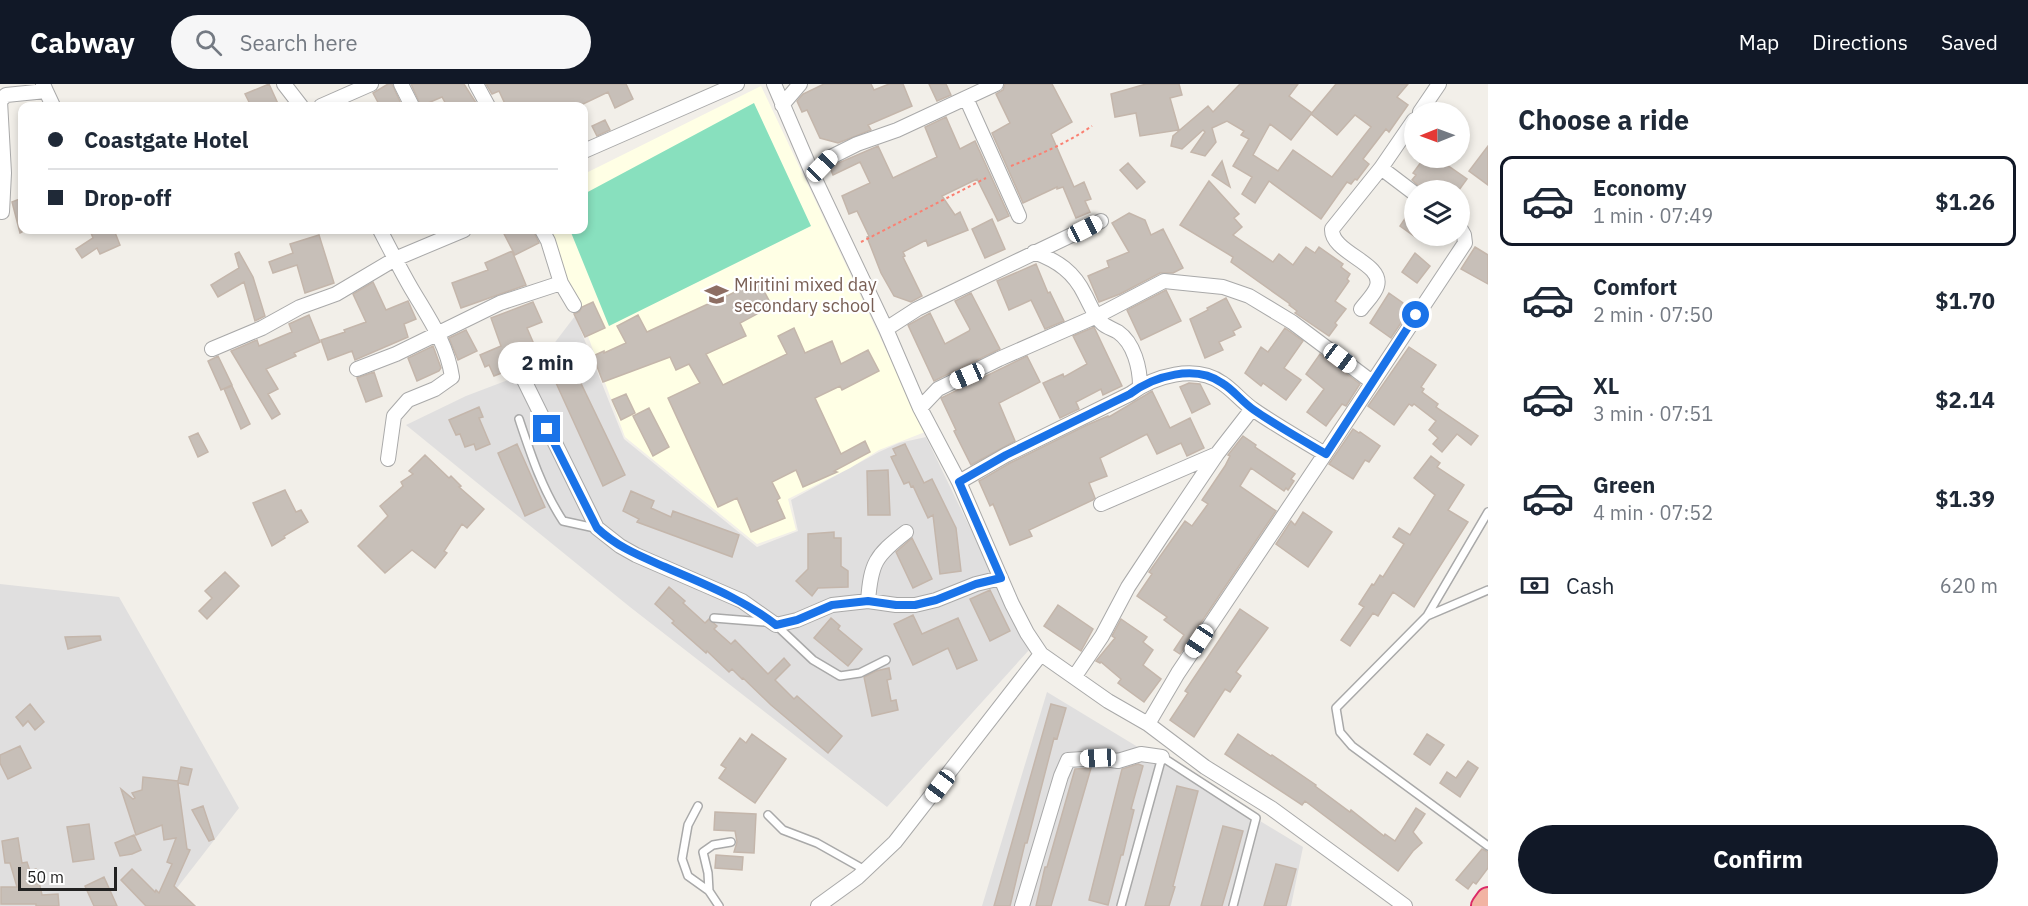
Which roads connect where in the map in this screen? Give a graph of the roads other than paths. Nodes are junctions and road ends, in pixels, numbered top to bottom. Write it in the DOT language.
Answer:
graph roads {
  1 [pos="284,84"];
  2 [pos="371,84"];
  3 [pos="401,84"];
  4 [pos="476,84"];
  5 [pos="736,84"];
  6 [pos="774,84"];
  7 [pos="800,84"];
  8 [pos="996,84"];
  9 [pos="1439,84"];
  10 [pos="45,88"];
  11 [pos="966,98"];
  12 [pos="51,102"];
  13 [pos="298,102"];
  14 [pos="330,102"];
  15 [pos="410,102"];
  16 [pos="486,102"];
  17 [pos="1427,102"];
  18 [pos="782,105"];
  19 [pos="1404,135"];
  20 [pos="588,149"];
  21 [pos="1381,168"];
  22 [pos="813,176"];
  23 [pos="1404,185"];
  24 [pos="3,212"];
  25 [pos="1020,216"];
  26 [pos="1101,221"];
  27 [pos="382,234"];
  28 [pos="454,234"];
  29 [pos="544,234"];
  30 [pos="1463,246"];
  31 [pos="1034,252"];
  32 [pos="395,259"];
  33 [pos="561,283"];
  34 [pos="574,305"];
  35 [pos="1361,309"];
  36 [pos="1097,316"];
  37 [pos="886,329"];
  38 [pos="438,334"];
  39 [pos="212,349"];
  40 [pos="357,369"];
  41 [pos="523,378"];
  42 [pos="1372,382"];
  43 [pos="1140,386"];
  44 [pos="920,408"];
  45 [pos="1252,409"];
  46 [pos="519,419"];
  47 [pos="1217,454"];
  48 [pos="1326,454"];
  49 [pos="388,459"];
  50 [pos="959,482"];
  51 [pos="1101,504"];
  52 [pos="1488,512"];
  53 [pos="597,528"];
  54 [pos="906,532"];
  55 [pos="1001,578"];
  56 [pos="1488,590"];
  57 [pos="868,601"];
  58 [pos="1426,616"];
  59 [pos="714,618"];
  60 [pos="775,624"];
  61 [pos="1041,654"];
  62 [pos="886,660"];
  63 [pos="1075,676"];
  64 [pos="1148,724"];
  65 [pos="1162,757"];
  66 [pos="1205,767"];
  67 [pos="1195,778"];
  68 [pos="698,806"];
  69 [pos="768,815"];
  70 [pos="731,842"];
  71 [pos="1488,846"];
  72 [pos="866,870"];
  73 [pos="709,891"];
  74 [pos="1488,899"];
  75 [pos="719,906"];
  76 [pos="818,906"];
  77 [pos="1022,906"];
  78 [pos="1121,906"];
  79 [pos="1233,906"];
  80 [pos="1405,906"];
  81 [pos="1483,906"];
  1 -- 13 [label="street"];
  2 -- 14 [label="street"];
  3 -- 15 [label="street"];
  4 -- 16 [label="street"];
  5 -- 20 [label="street"];
  6 -- 18 [label="street"];
  7 -- 18 [label="street"];
  8 -- 11 [label="street"];
  9 -- 17 [label="street"];
  10 -- 12 [label="street"];
  10 -- 24 [label="street"];
  11 -- 22 [label="street"];
  11 -- 25 [label="street"];
  18 -- 22 [label="street"];
  19 -- 21 [label="street"];
  21 -- 23 [label="street"];
  21 -- 35 [label="street"];
  22 -- 37 [label="street"];
  26 -- 31 [label="street"];
  27 -- 32 [label="street"];
  28 -- 32 [label="street"];
  29 -- 33 [label="street"];
  30 -- 42 [label="street"];
  31 -- 36 [label="street"];
  31 -- 37 [label="street"];
  32 -- 38 [label="street"];
  32 -- 39 [label="street"];
  33 -- 34 [label="street"];
  33 -- 38 [label="street"];
  36 -- 42 [label="street"];
  36 -- 43 [label="street"];
  36 -- 44 [label="street"];
  37 -- 44 [label="street"];
  38 -- 40 [label="street"];
  38 -- 49 [label="street"];
  41 -- 53 [label="street"];
  42 -- 48 [label="street"];
  43 -- 45 [label="street"];
  43 -- 50 [label="street"];
  44 -- 50 [label="street"];
  45 -- 47 [label="street"];
  45 -- 48 [label="street"];
  46 -- 53 [label="lane"];
  47 -- 51 [label="street"];
  47 -- 63 [label="street"];
  48 -- 64 [label="street"];
  50 -- 55 [label="street"];
  52 -- 58 [label="lane"];
  53 -- 60 [label="street"];
  54 -- 57 [label="street"];
  55 -- 57 [label="street"];
  55 -- 61 [label="street"];
  56 -- 58 [label="lane"];
  57 -- 60 [label="street"];
  58 -- 71 [label="lane"];
  59 -- 60 [label="lane"];
  60 -- 62 [label="lane"];
  61 -- 63 [label="street"];
  61 -- 72 [label="street"];
  63 -- 64 [label="street"];
  64 -- 66 [label="street"];
  65 -- 67 [label="lane"];
  65 -- 77 [label="street"];
  65 -- 78 [label="lane"];
  66 -- 67 [label="lane"];
  66 -- 80 [label="street"];
  67 -- 79 [label="lane"];
  68 -- 73 [label="lane"];
  69 -- 72 [label="lane"];
  70 -- 73 [label="lane"];
  72 -- 76 [label="street"];
  73 -- 75 [label="lane"];
  74 -- 81 [label="highway"];
}
